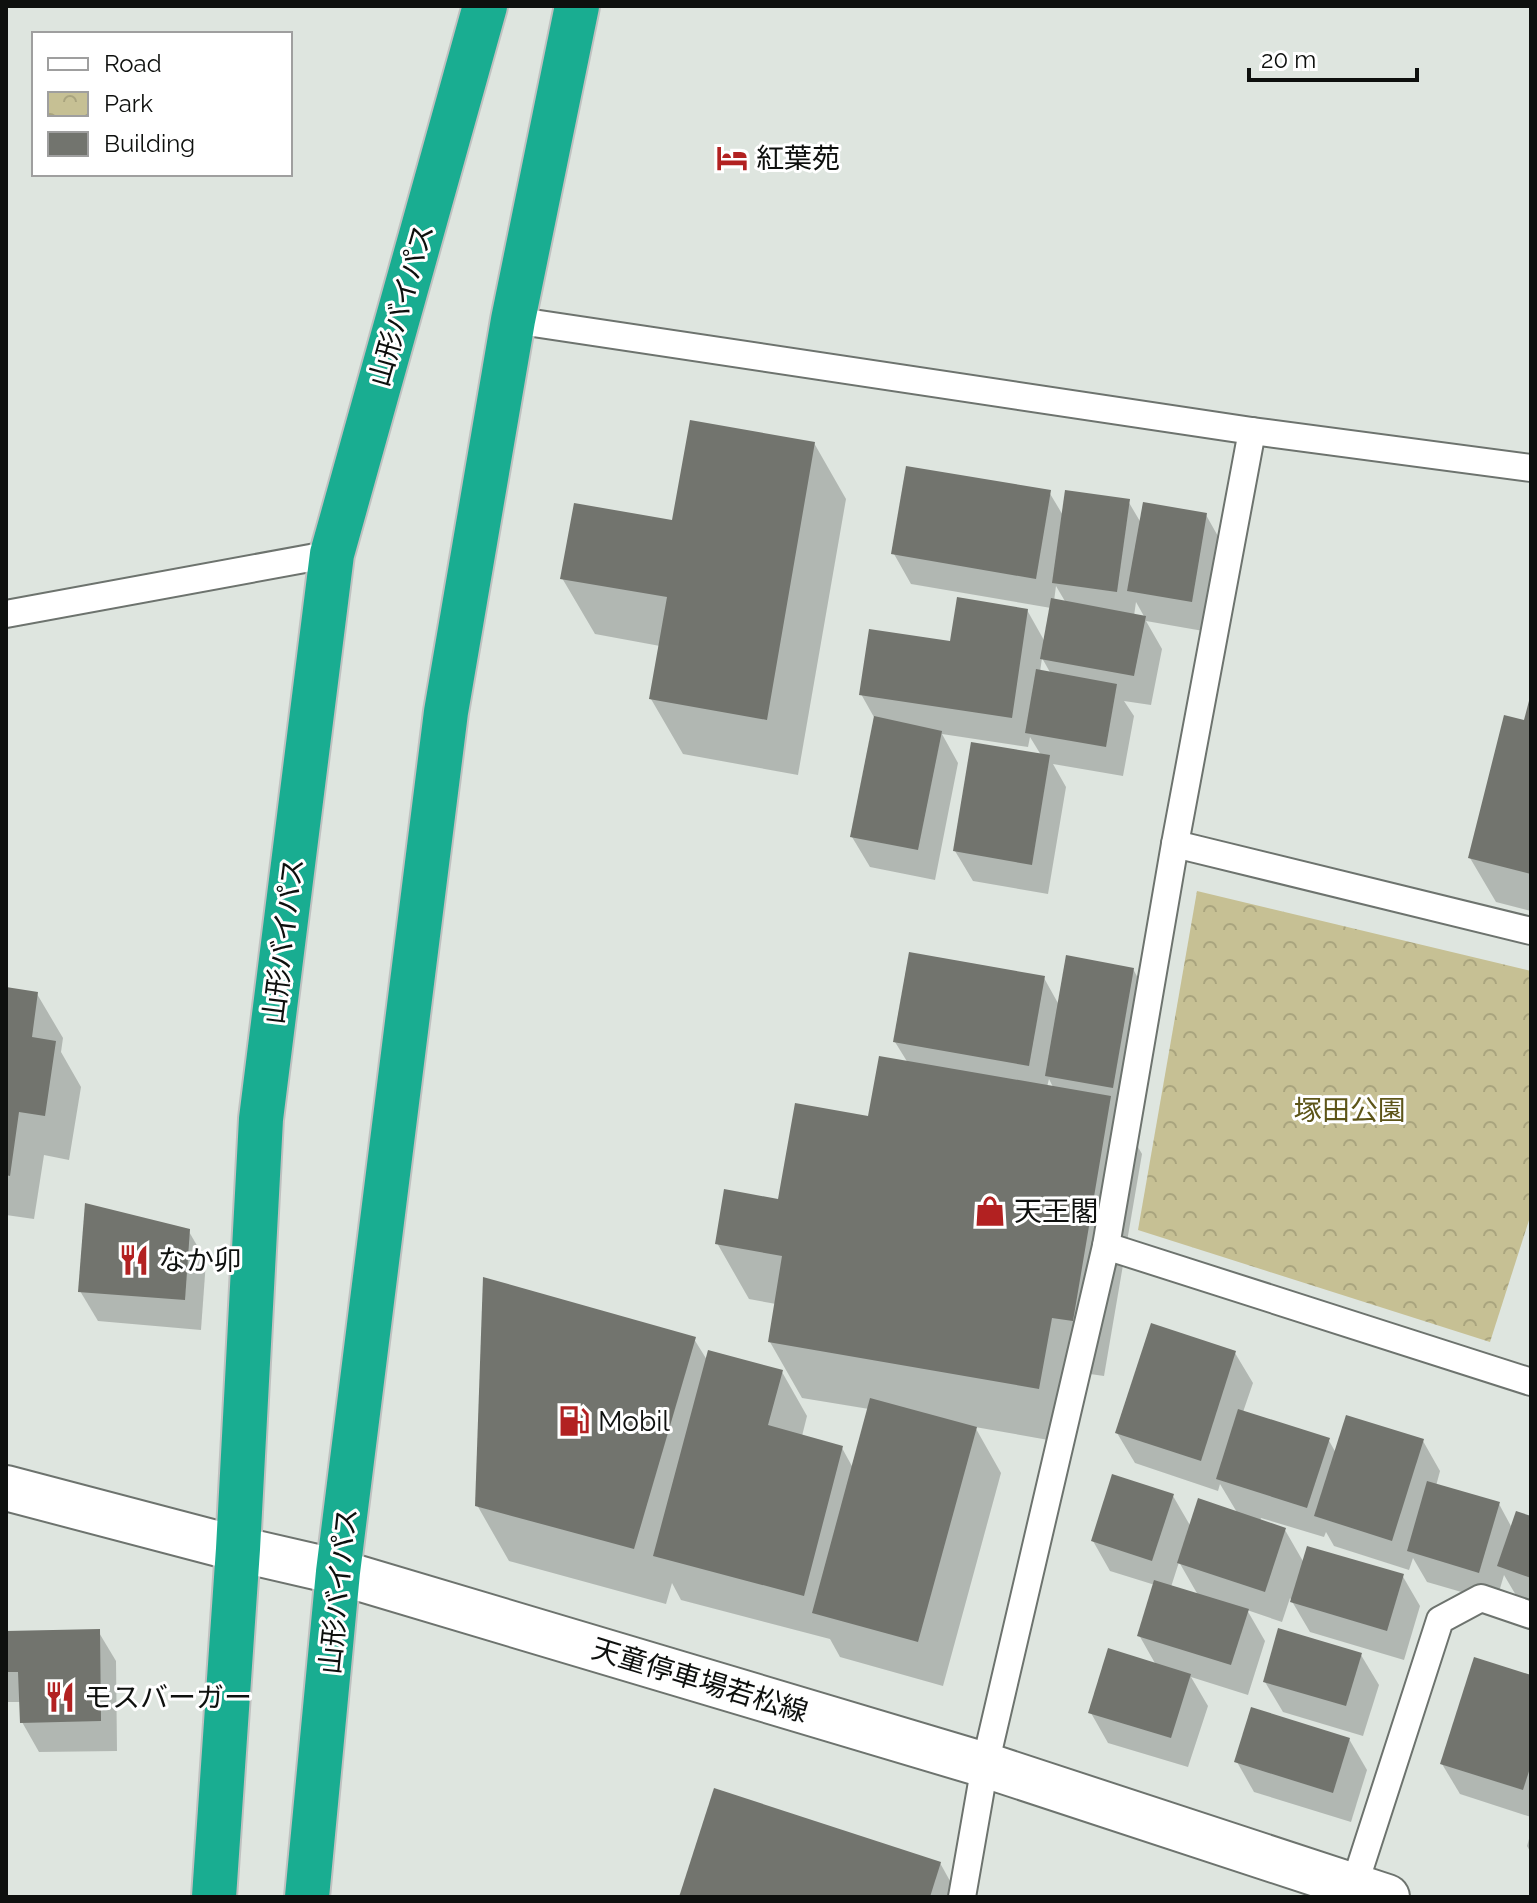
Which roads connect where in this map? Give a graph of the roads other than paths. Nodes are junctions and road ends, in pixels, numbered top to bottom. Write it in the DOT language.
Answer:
graph roads {
  1 [pos="485,6"];
  2 [pos="577,6"];
  3 [pos="513,320"];
  4 [pos="1252,431"];
  5 [pos="1531,468"];
  6 [pos="332,554"];
  7 [pos="6,614"];
  8 [pos="1175,844"];
  9 [pos="1531,931"];
  10 [pos="1106,1246"];
  11 [pos="1531,1382"];
  12 [pos="6,1488"];
  13 [pos="238,1549"];
  14 [pos="338,1572"];
  15 [pos="1531,1615"];
  16 [pos="985,1765"];
  17 [pos="1371,1892"];
  18 [pos="214,1897"];
  19 [pos="307,1897"];
  20 [pos="962,1897"];
  1 -- 6 [label="highway, 山形バイパス"];
  2 -- 3 [label="highway, 山形バイパス"];
  3 -- 4 [label="lane"];
  3 -- 14 [label="highway, 山形バイパス"];
  4 -- 5 [label="lane"];
  4 -- 8 [label="lane"];
  6 -- 7 [label="lane"];
  6 -- 13 [label="highway, 山形バイパス"];
  8 -- 9 [label="lane"];
  8 -- 10 [label="lane"];
  10 -- 11 [label="lane"];
  10 -- 16 [label="lane"];
  12 -- 13 [label="main road, 天童停車場若松線"];
  13 -- 14 [label="main road, 天童停車場若松線"];
  13 -- 18 [label="highway, 山形バイパス"];
  14 -- 16 [label="main road, 天童停車場若松線"];
  14 -- 19 [label="highway, 山形バイパス"];
  15 -- 17 [label="lane"];
  16 -- 17 [label="main road, 天童停車場若松線"];
  16 -- 20 [label="lane"];
}
